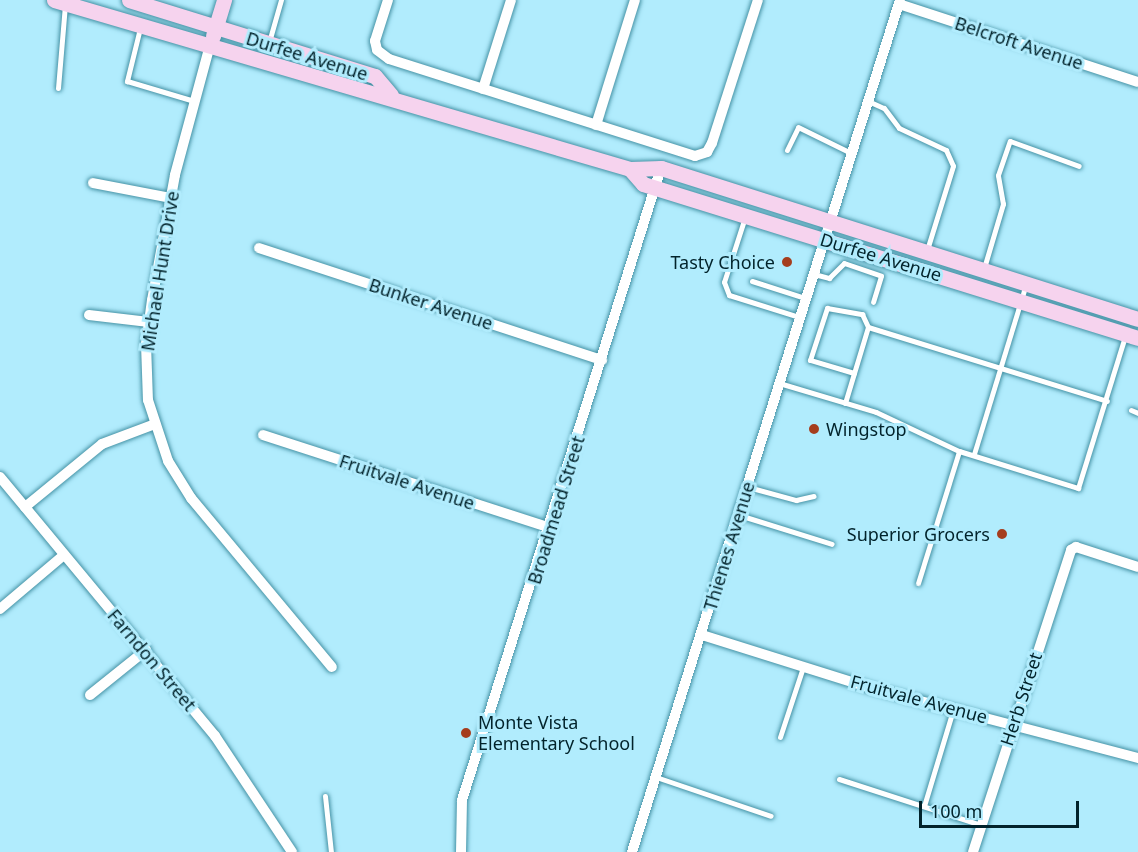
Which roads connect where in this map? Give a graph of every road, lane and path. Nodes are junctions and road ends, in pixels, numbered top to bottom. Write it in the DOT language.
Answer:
graph roads {
  1 [pos="224,0"];
  2 [pos="281,0"];
  3 [pos="388,0"];
  4 [pos="511,0"];
  5 [pos="635,0"];
  6 [pos="758,0"];
  7 [pos="60,1"];
  8 [pos="139,1"];
  9 [pos="900,2"];
  10 [pos="142,23"];
  11 [pos="216,28"];
  12 [pos="269,44"];
  13 [pos="210,45"];
  14 [pos="1138,82"];
  15 [pos="58,88"];
  16 [pos="483,89"];
  17 [pos="391,95"];
  18 [pos="868,101"];
  19 [pos="194,102"];
  20 [pos="596,125"];
  21 [pos="786,150"];
  22 [pos="851,153"];
  23 [pos="1079,166"];
  24 [pos="661,168"];
  25 [pos="630,169"];
  26 [pos="93,183"];
  27 [pos="655,188"];
  28 [pos="171,198"];
  29 [pos="745,215"];
  30 [pos="830,221"];
  31 [pos="824,239"];
  32 [pos="259,248"];
  33 [pos="926,251"];
  34 [pos="984,270"];
  35 [pos="813,274"];
  36 [pos="752,281"];
  37 [pos="1026,284"];
  38 [pos="805,298"];
  39 [pos="873,302"];
  40 [pos="1020,302"];
  41 [pos="88,315"];
  42 [pos="799,317"];
  43 [pos="1138,319"];
  44 [pos="149,322"];
  45 [pos="868,327"];
  46 [pos="1132,336"];
  47 [pos="602,360"];
  48 [pos="999,369"];
  49 [pos="854,374"];
  50 [pos="779,383"];
  51 [pos="1107,401"];
  52 [pos="844,403"];
  53 [pos="1131,410"];
  54 [pos="1138,413"];
  55 [pos="155,424"];
  56 [pos="263,435"];
  57 [pos="959,451"];
  58 [pos="974,454"];
  59 [pos="0,477"];
  60 [pos="748,487"];
  61 [pos="814,496"];
  62 [pos="25,507"];
  63 [pos="739,515"];
  64 [pos="551,528"];
  65 [pos="832,544"];
  66 [pos="64,555"];
  67 [pos="1138,567"];
  68 [pos="918,583"];
  69 [pos="0,609"];
  70 [pos="702,635"];
  71 [pos="146,650"];
  72 [pos="803,666"];
  73 [pos="332,667"];
  74 [pos="90,695"];
  75 [pos="953,710"];
  76 [pos="1012,723"];
  77 [pos="780,737"];
  78 [pos="1138,758"];
  79 [pos="656,777"];
  80 [pos="839,779"];
  81 [pos="325,796"];
  82 [pos="924,806"];
  83 [pos="771,816"];
  84 [pos="981,825"];
  85 [pos="292,852"];
  86 [pos="331,852"];
  87 [pos="461,852"];
  88 [pos="632,852"];
  89 [pos="973,852"];
  1 -- 11 [label="main road, Michael Hunt Drive"];
  2 -- 12 [label="lane"];
  3 -- 16 [label="street, Durfee Avenue"];
  4 -- 16 [label="street"];
  5 -- 20 [label="street"];
  6 -- 20 [label="street, Durfee Avenue"];
  7 -- 10 [label="main road, Durfee Avenue"];
  7 -- 15 [label="lane"];
  8 -- 11 [label="main road, Durfee Avenue"];
  9 -- 14 [label="street, Belcroft Avenue"];
  9 -- 18 [label="street"];
  10 -- 13 [label="main road, Durfee Avenue"];
  10 -- 19 [label="lane"];
  11 -- 12 [label="main road, Durfee Avenue"];
  11 -- 13 [label="main road, Michael Hunt Drive"];
  12 -- 17 [label="main road, Durfee Avenue"];
  13 -- 17 [label="main road, Durfee Avenue"];
  13 -- 19 [label="street, Michael Hunt Drive"];
  16 -- 20 [label="street, Durfee Avenue"];
  17 -- 25 [label="main road, Durfee Avenue"];
  18 -- 22 [label="street"];
  18 -- 33 [label="lane"];
  19 -- 28 [label="street, Michael Hunt Drive"];
  21 -- 22 [label="lane"];
  22 -- 30 [label="street"];
  23 -- 34 [label="lane"];
  24 -- 25 [label="main road, Durfee Avenue"];
  24 -- 27 [label="street, Broadmead Street"];
  24 -- 30 [label="main road, Durfee Avenue"];
  25 -- 27 [label="main road, Durfee Avenue"];
  26 -- 28 [label="street"];
  27 -- 29 [label="main road, Durfee Avenue"];
  27 -- 47 [label="street, Broadmead Street"];
  28 -- 44 [label="street, Michael Hunt Drive"];
  29 -- 31 [label="main road, Durfee Avenue"];
  29 -- 42 [label="lane"];
  30 -- 31 [label="street, Thienes Avenue"];
  30 -- 33 [label="main road, Durfee Avenue"];
  31 -- 35 [label="street, Thienes Avenue"];
  31 -- 40 [label="main road, Durfee Avenue"];
  32 -- 47 [label="street, Bunker Avenue"];
  33 -- 34 [label="main road, Durfee Avenue"];
  34 -- 37 [label="main road, Durfee Avenue"];
  35 -- 38 [label="street, Thienes Avenue"];
  35 -- 39 [label="lane"];
  36 -- 38 [label="lane"];
  37 -- 40 [label="lane"];
  37 -- 43 [label="main road, Durfee Avenue"];
  38 -- 42 [label="street, Thienes Avenue"];
  40 -- 46 [label="main road, Durfee Avenue"];
  40 -- 48 [label="lane"];
  41 -- 44 [label="street"];
  42 -- 50 [label="street, Thienes Avenue"];
  44 -- 55 [label="street, Michael Hunt Drive"];
  45 -- 48 [label="lane"];
  45 -- 49 [label="lane"];
  45 -- 49 [label="lane"];
  46 -- 51 [label="lane"];
  47 -- 64 [label="street, Broadmead Street"];
  48 -- 51 [label="lane"];
  48 -- 58 [label="lane"];
  49 -- 52 [label="lane"];
  50 -- 52 [label="lane"];
  50 -- 60 [label="street, Thienes Avenue"];
  51 -- 58 [label="lane"];
  52 -- 57 [label="lane"];
  53 -- 54 [label="lane"];
  55 -- 62 [label="street"];
  55 -- 73 [label="street, Michael Hunt Drive"];
  56 -- 64 [label="street, Fruitvale Avenue"];
  57 -- 58 [label="lane"];
  57 -- 68 [label="lane"];
  59 -- 62 [label="street, Farndon Street"];
  60 -- 61 [label="lane"];
  60 -- 63 [label="street, Thienes Avenue"];
  62 -- 66 [label="street, Farndon Street"];
  63 -- 65 [label="lane"];
  63 -- 70 [label="street, Thienes Avenue"];
  64 -- 87 [label="street, Broadmead Street"];
  66 -- 69 [label="street"];
  66 -- 71 [label="street, Farndon Street"];
  67 -- 76 [label="street, Herb Street"];
  70 -- 72 [label="street, Fruitvale Avenue"];
  70 -- 79 [label="street, Thienes Avenue"];
  71 -- 74 [label="street"];
  71 -- 85 [label="street, Farndon Street"];
  72 -- 75 [label="street, Fruitvale Avenue"];
  72 -- 77 [label="lane"];
  75 -- 76 [label="street, Fruitvale Avenue"];
  75 -- 82 [label="lane"];
  76 -- 78 [label="street, Fruitvale Avenue"];
  76 -- 84 [label="street, Herb Street"];
  79 -- 83 [label="lane"];
  79 -- 88 [label="street, Thienes Avenue"];
  80 -- 82 [label="lane"];
  81 -- 86 [label="lane"];
  82 -- 84 [label="lane"];
  84 -- 89 [label="street, Herb Street"];
}
